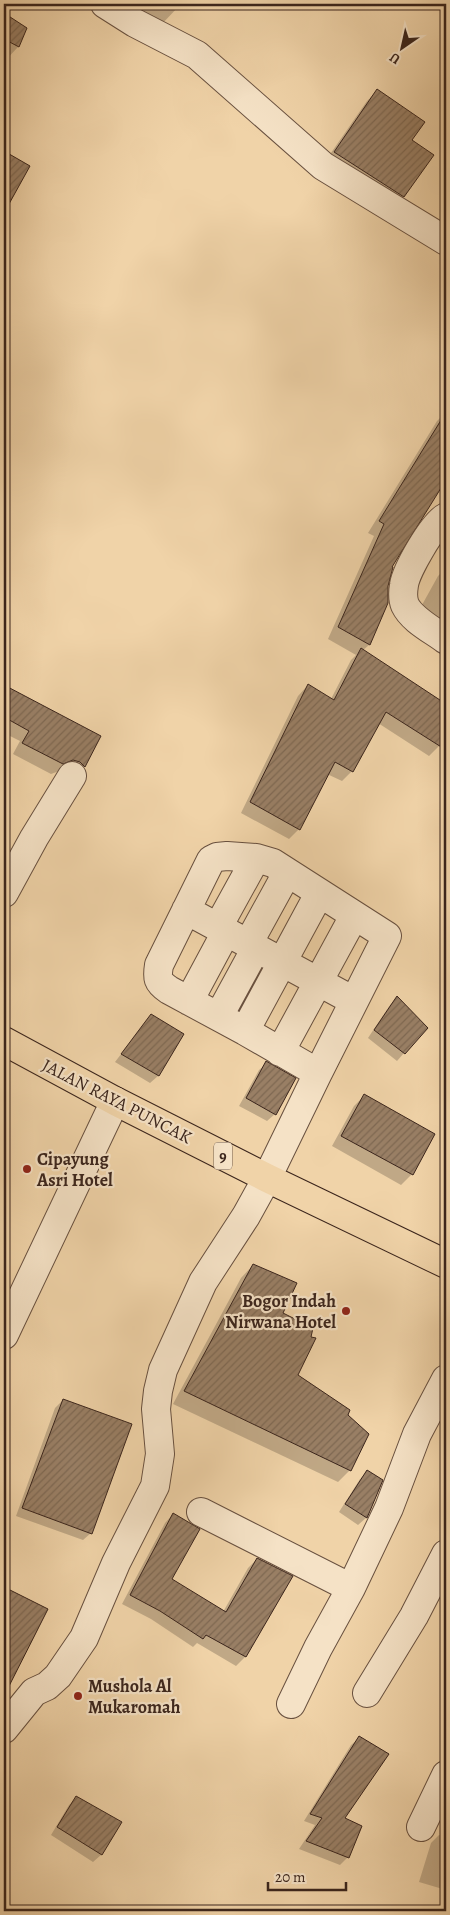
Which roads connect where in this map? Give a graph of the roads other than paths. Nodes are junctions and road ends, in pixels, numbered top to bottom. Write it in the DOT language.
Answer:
graph roads {
  1 [pos="105,4"];
  2 [pos="446,241"];
  3 [pos="446,518"];
  4 [pos="446,640"];
  5 [pos="72,776"];
  6 [pos="256,858"];
  7 [pos="287,873"];
  8 [pos="4,893"];
  9 [pos="320,894"];
  10 [pos="186,910"];
  11 [pos="354,916"];
  12 [pos="237,938"];
  13 [pos="282,962"];
  14 [pos="318,982"];
  15 [pos="189,1001"];
  16 [pos="354,1001"];
  17 [pos="219,1016"];
  18 [pos="245,1031"];
  19 [pos="4,1042"];
  20 [pos="280,1052"];
  21 [pos="318,1073"];
  22 [pos="115,1101"];
  23 [pos="267,1178"];
  24 [pos="446,1264"];
  25 [pos="4,1335"];
  26 [pos="446,1378"];
  27 [pos="201,1512"];
  28 [pos="446,1554"];
  29 [pos="351,1588"];
  30 [pos="367,1692"];
  31 [pos="291,1704"];
  32 [pos="4,1729"];
  33 [pos="446,1775"];
  34 [pos="421,1827"];
  1 -- 2 [label="street"];
  3 -- 4 [label="street"];
  5 -- 8 [label="street"];
  6 -- 7 [label="street"];
  6 -- 10 [label="street"];
  6 -- 12 [label="street"];
  7 -- 9 [label="street"];
  7 -- 12 [label="street"];
  9 -- 11 [label="street"];
  9 -- 13 [label="street"];
  10 -- 12 [label="street"];
  10 -- 15 [label="street"];
  11 -- 14 [label="street"];
  11 -- 16 [label="street"];
  12 -- 13 [label="street"];
  12 -- 15 [label="street"];
  12 -- 17 [label="street"];
  13 -- 14 [label="street"];
  13 -- 18 [label="street"];
  14 -- 16 [label="street"];
  14 -- 20 [label="street"];
  15 -- 17 [label="street"];
  16 -- 21 [label="street"];
  17 -- 18 [label="street"];
  18 -- 20 [label="street"];
  19 -- 22 [label="highway, JALAN RAYA PUNCAK / 9"];
  20 -- 21 [label="street"];
  21 -- 23 [label="street"];
  22 -- 23 [label="highway, JALAN RAYA PUNCAK / 9"];
  22 -- 25 [label="street"];
  23 -- 24 [label="highway, JALAN RAYA PUNCAK / 9"];
  23 -- 32 [label="street"];
  26 -- 29 [label="street"];
  27 -- 29 [label="street"];
  28 -- 30 [label="street"];
  29 -- 31 [label="street"];
  33 -- 34 [label="street"];
}
